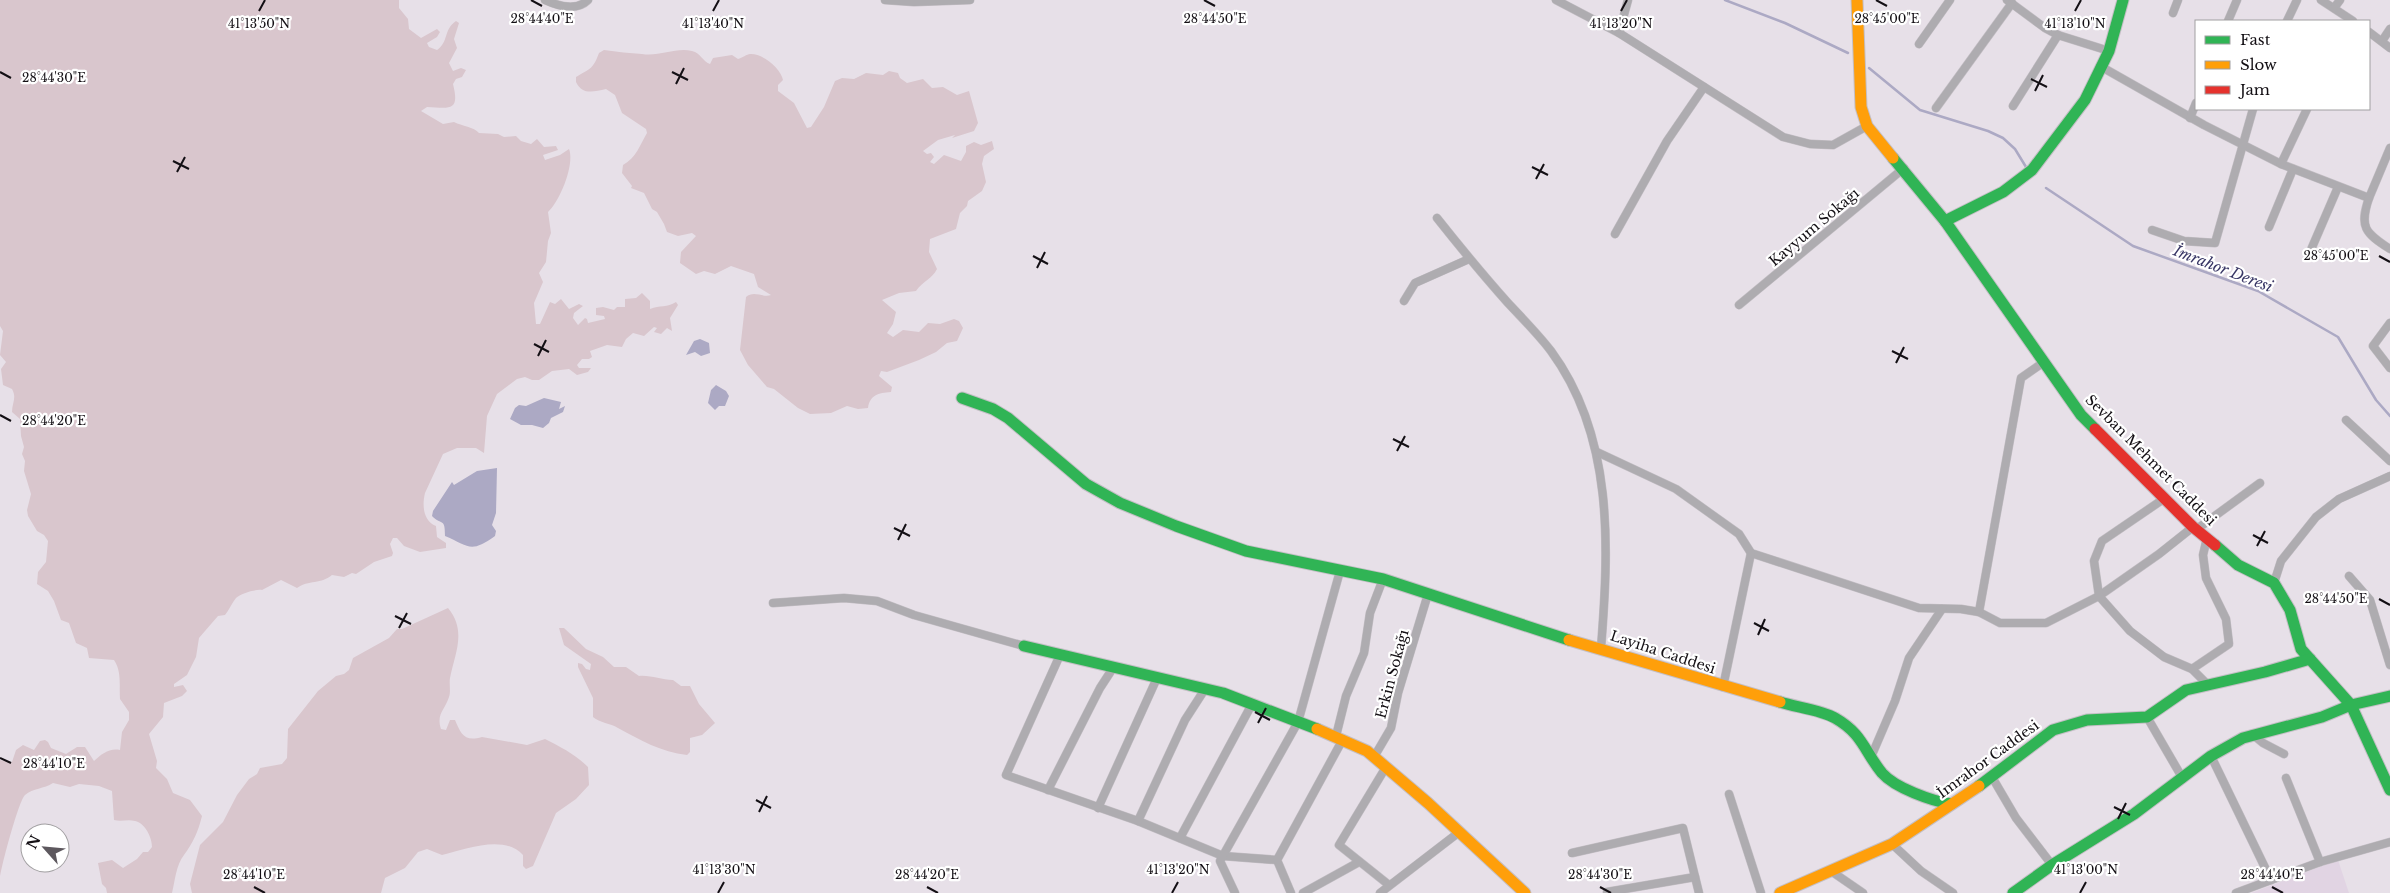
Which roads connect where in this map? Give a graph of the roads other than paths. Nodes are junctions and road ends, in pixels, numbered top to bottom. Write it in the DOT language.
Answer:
graph roads {
  1 [pos="545,0"];
  2 [pos="588,0"];
  3 [pos="885,0"];
  4 [pos="970,0"];
  5 [pos="1556,0"];
  6 [pos="1628,0"];
  7 [pos="1857,0"];
  8 [pos="1950,0"];
  9 [pos="2178,0"];
  10 [pos="2237,0"];
  11 [pos="2298,0"];
  12 [pos="2321,0"];
  13 [pos="2340,0"];
  14 [pos="2122,1"];
  15 [pos="2010,2"];
  16 [pos="2334,8"];
  17 [pos="2173,13"];
  18 [pos="2228,20"];
  19 [pos="2288,20"];
  20 [pos="2350,20"];
  21 [pos="2390,29"];
  22 [pos="1619,33"];
  23 [pos="2370,33"];
  24 [pos="2058,34"];
  25 [pos="2382,42"];
  26 [pos="1919,44"];
  27 [pos="2390,48"];
  28 [pos="2109,51"];
  29 [pos="2100,66"];
  30 [pos="1704,87"];
  31 [pos="2013,106"];
  32 [pos="2195,106"];
  33 [pos="1936,108"];
  34 [pos="2253,110"];
  35 [pos="2307,110"];
  36 [pos="2190,118"];
  37 [pos="1867,126"];
  38 [pos="2242,144"];
  39 [pos="2390,148"];
  40 [pos="2281,164"];
  41 [pos="1904,168"];
  42 [pos="2293,169"];
  43 [pos="2338,187"];
  44 [pos="2369,198"];
  45 [pos="1437,218"];
  46 [pos="1945,221"];
  47 [pos="2269,227"];
  48 [pos="2152,230"];
  49 [pos="1615,234"];
  50 [pos="2390,249"];
  51 [pos="2310,252"];
  52 [pos="1469,259"];
  53 [pos="1404,301"];
  54 [pos="1739,305"];
  55 [pos="2390,323"];
  56 [pos="2044,362"];
  57 [pos="2390,368"];
  58 [pos="962,398"];
  59 [pos="2346,420"];
  60 [pos="1597,452"];
  61 [pos="2390,461"];
  62 [pos="2390,476"];
  63 [pos="2260,483"];
  64 [pos="2164,498"];
  65 [pos="2195,528"];
  66 [pos="2207,538"];
  67 [pos="1751,553"];
  68 [pos="1340,571"];
  69 [pos="2349,576"];
  70 [pos="1383,579"];
  71 [pos="2274,583"];
  72 [pos="1428,594"];
  73 [pos="2099,596"];
  74 [pos="773,603"];
  75 [pos="1942,608"];
  76 [pos="1979,612"];
  77 [pos="1024,646"];
  78 [pos="1601,648"];
  79 [pos="1060,655"];
  80 [pos="2310,659"];
  81 [pos="2390,665"];
  82 [pos="1113,668"];
  83 [pos="2192,670"];
  84 [pos="1157,678"];
  85 [pos="2207,684"];
  86 [pos="1723,687"];
  87 [pos="1205,689"];
  88 [pos="2390,696"];
  89 [pos="1252,704"];
  90 [pos="2351,705"];
  91 [pos="2147,717"];
  92 [pos="1298,722"];
  93 [pos="2252,734"];
  94 [pos="1340,738"];
  95 [pos="2284,754"];
  96 [pos="2211,756"];
  97 [pos="1374,757"];
  98 [pos="1872,757"];
  99 [pos="1386,767"];
  100 [pos="1992,777"];
  101 [pos="2286,778"];
  102 [pos="2183,780"];
  103 [pos="1048,790"];
  104 [pos="2390,790"];
  105 [pos="1729,794"];
  106 [pos="1951,804"];
  107 [pos="1098,808"];
  108 [pos="1138,821"];
  109 [pos="1458,833"];
  110 [pos="1180,838"];
  111 [pos="2390,842"];
  112 [pos="1892,844"];
  113 [pos="1572,853"];
  114 [pos="1223,856"];
  115 [pos="1277,860"];
  116 [pos="1359,862"];
  117 [pos="2320,862"];
  118 [pos="2052,865"];
  119 [pos="1831,871"];
  120 [pos="1695,877"];
  121 [pos="2271,880"];
  122 [pos="1389,885"];
  123 [pos="1607,892"];
  124 [pos="1786,892"];
  125 [pos="1235,893"];
  126 [pos="1291,893"];
  127 [pos="1303,893"];
  128 [pos="1380,893"];
  129 [pos="1525,893"];
  130 [pos="1699,893"];
  131 [pos="1761,893"];
  132 [pos="1863,893"];
  133 [pos="1953,893"];
  134 [pos="2012,893"];
  135 [pos="2236,893"];
  1 -- 2 [label="street"];
  3 -- 4 [label="street"];
  5 -- 22 [label="street"];
  6 -- 22 [label="street"];
  7 -- 37 [label="street, Sevban Mehmet Caddesi"];
  8 -- 26 [label="street"];
  9 -- 17 [label="street"];
  10 -- 18 [label="street"];
  11 -- 19 [label="street"];
  12 -- 16 [label="street"];
  13 -- 16 [label="street"];
  14 -- 28 [label="street"];
  15 -- 24 [label="street"];
  15 -- 33 [label="street"];
  16 -- 20 [label="street"];
  21 -- 25 [label="street"];
  22 -- 30 [label="street"];
  23 -- 25 [label="street"];
  24 -- 28 [label="street"];
  24 -- 31 [label="street"];
  25 -- 27 [label="street"];
  28 -- 29 [label="street"];
  29 -- 36 [label="street"];
  29 -- 46 [label="street"];
  30 -- 37 [label="street"];
  30 -- 49 [label="street"];
  32 -- 36 [label="street"];
  34 -- 38 [label="street"];
  35 -- 40 [label="street"];
  36 -- 38 [label="street"];
  37 -- 41 [label="street, Sevban Mehmet Caddesi"];
  38 -- 40 [label="street"];
  38 -- 48 [label="street"];
  39 -- 44 [label="street"];
  40 -- 42 [label="street"];
  41 -- 46 [label="street, Sevban Mehmet Caddesi"];
  41 -- 54 [label="street, Kayyum Sokağı"];
  42 -- 43 [label="street"];
  42 -- 47 [label="street"];
  43 -- 44 [label="street"];
  43 -- 51 [label="street"];
  44 -- 50 [label="street"];
  45 -- 52 [label="street"];
  46 -- 56 [label="street, Sevban Mehmet Caddesi"];
  52 -- 53 [label="street"];
  52 -- 60 [label="street"];
  55 -- 57 [label="street"];
  56 -- 64 [label="street, Sevban Mehmet Caddesi"];
  56 -- 76 [label="street"];
  58 -- 68 [label="street, Layiha Caddesi"];
  59 -- 61 [label="street"];
  60 -- 67 [label="street"];
  60 -- 78 [label="street"];
  62 -- 71 [label="street"];
  63 -- 65 [label="street"];
  64 -- 65 [label="street, Sevban Mehmet Caddesi"];
  64 -- 73 [label="street"];
  65 -- 66 [label="street, Sevban Mehmet Caddesi"];
  65 -- 73 [label="street"];
  66 -- 71 [label="street, Sevban Mehmet Caddesi"];
  66 -- 83 [label="street"];
  67 -- 75 [label="street"];
  67 -- 86 [label="street"];
  68 -- 70 [label="street, Layiha Caddesi"];
  68 -- 92 [label="street"];
  69 -- 81 [label="street"];
  70 -- 72 [label="street, Layiha Caddesi"];
  70 -- 94 [label="street"];
  71 -- 80 [label="street"];
  72 -- 78 [label="street, Layiha Caddesi"];
  72 -- 97 [label="street, Erkin Sokağı"];
  73 -- 76 [label="street"];
  73 -- 83 [label="street"];
  74 -- 77 [label="street"];
  75 -- 76 [label="street"];
  75 -- 98 [label="street"];
  77 -- 79 [label="street"];
  78 -- 86 [label="street, Layiha Caddesi"];
  79 -- 82 [label="street"];
  79 -- 103 [label="street"];
  80 -- 85 [label="street"];
  80 -- 90 [label="street"];
  82 -- 84 [label="street"];
  82 -- 103 [label="street"];
  83 -- 85 [label="street"];
  84 -- 87 [label="street"];
  84 -- 107 [label="street"];
  85 -- 91 [label="street"];
  86 -- 98 [label="street, Layiha Caddesi"];
  87 -- 89 [label="street"];
  87 -- 108 [label="street"];
  88 -- 90 [label="street"];
  89 -- 92 [label="street"];
  89 -- 110 [label="street"];
  90 -- 93 [label="street"];
  90 -- 104 [label="street"];
  91 -- 100 [label="street, İmrahor Caddesi"];
  91 -- 102 [label="street"];
  92 -- 94 [label="street"];
  92 -- 114 [label="street"];
  93 -- 95 [label="street"];
  93 -- 96 [label="street"];
  94 -- 97 [label="street"];
  94 -- 115 [label="street"];
  96 -- 102 [label="street"];
  96 -- 121 [label="street"];
  97 -- 99 [label="street"];
  98 -- 106 [label="street, Layiha Caddesi"];
  99 -- 109 [label="street"];
  99 -- 116 [label="street"];
  100 -- 106 [label="street, İmrahor Caddesi"];
  100 -- 118 [label="street"];
  101 -- 117 [label="street"];
  102 -- 118 [label="street"];
  103 -- 107 [label="street"];
  105 -- 131 [label="street"];
  106 -- 112 [label="street, İmrahor Caddesi"];
  107 -- 108 [label="street"];
  108 -- 110 [label="street"];
  109 -- 122 [label="street"];
  109 -- 129 [label="street"];
  110 -- 114 [label="street"];
  111 -- 117 [label="street"];
  112 -- 119 [label="street, İmrahor Caddesi"];
  112 -- 133 [label="street"];
  113 -- 120 [label="street"];
  114 -- 115 [label="street"];
  114 -- 125 [label="street"];
  115 -- 126 [label="street"];
  116 -- 122 [label="street"];
  116 -- 127 [label="street"];
  117 -- 121 [label="street"];
  118 -- 134 [label="street"];
  119 -- 124 [label="street, İmrahor Caddesi"];
  119 -- 132 [label="street"];
  120 -- 123 [label="street"];
  120 -- 130 [label="street"];
  121 -- 135 [label="street"];
  122 -- 128 [label="street"];
}
